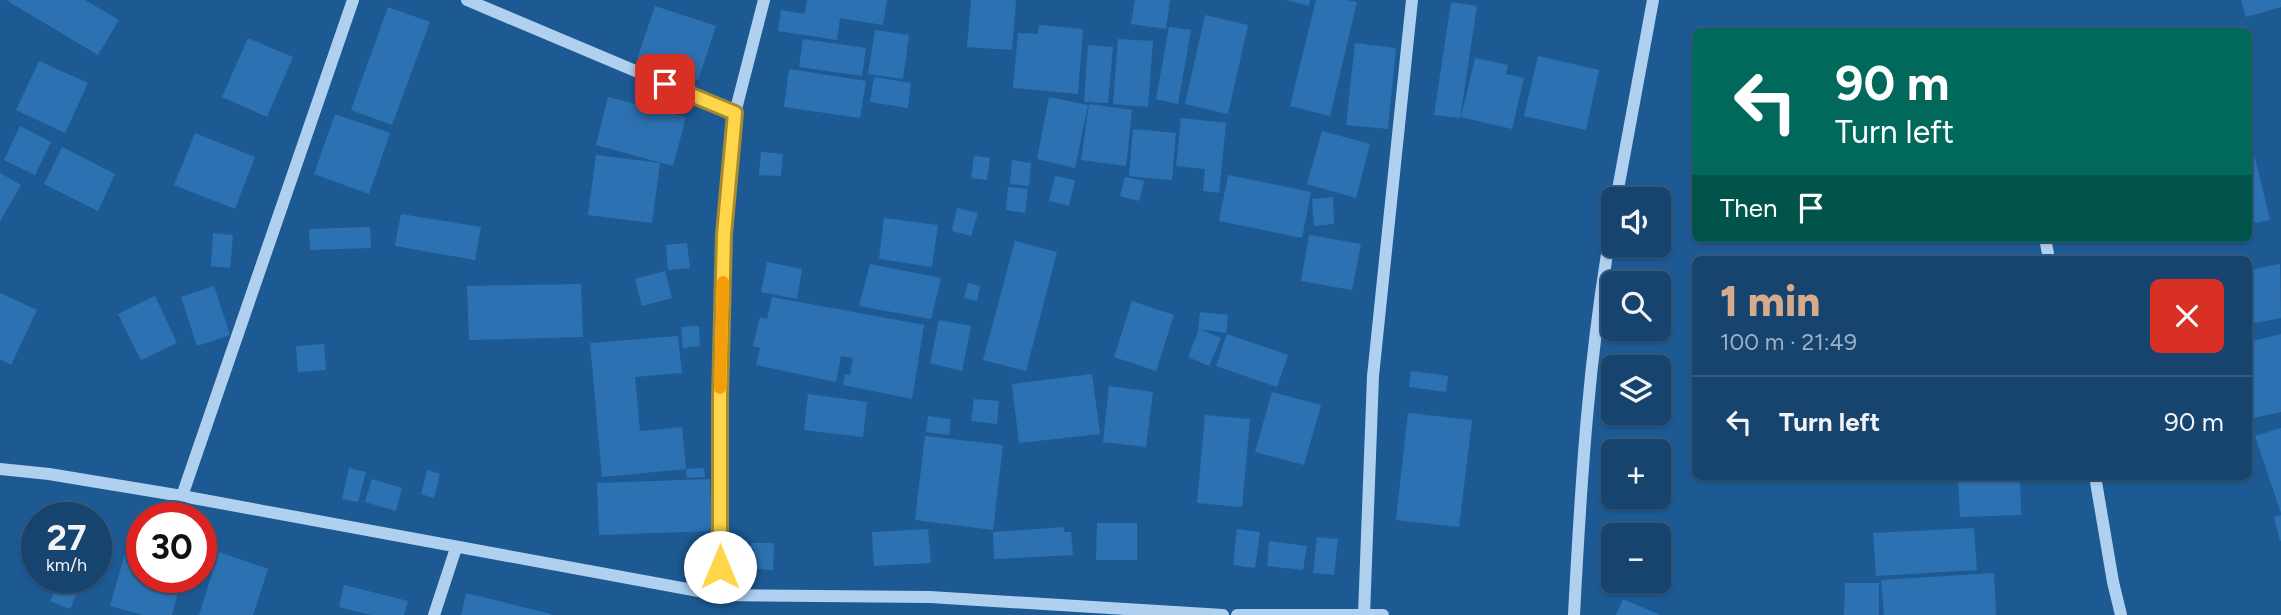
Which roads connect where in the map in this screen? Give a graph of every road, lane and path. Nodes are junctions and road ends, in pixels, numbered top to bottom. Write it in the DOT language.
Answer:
graph roads {
  1 [pos="353,0"];
  2 [pos="467,0"];
  3 [pos="764,0"];
  4 [pos="1412,0"];
  5 [pos="1653,0"];
  6 [pos="735,113"];
  7 [pos="1618,187"];
  8 [pos="1606,257"];
  9 [pos="0,469"];
  10 [pos="2096,480"];
  11 [pos="182,496"];
  12 [pos="456,548"];
  13 [pos="720,595"];
  14 [pos="1365,614"];
  15 [pos="434,615"];
  16 [pos="1223,615"];
  17 [pos="1237,615"];
  18 [pos="1383,615"];
  19 [pos="1574,615"];
  20 [pos="2121,615"];
  1 -- 11 [label="street"];
  2 -- 6 [label="street"];
  3 -- 6 [label="street"];
  4 -- 14 [label="street"];
  5 -- 7 [label="street"];
  6 -- 13 [label="street"];
  8 -- 19 [label="street"];
  9 -- 11 [label="street"];
  10 -- 20 [label="street"];
  11 -- 12 [label="street"];
  12 -- 13 [label="street"];
  12 -- 15 [label="street"];
  13 -- 16 [label="street"];
  14 -- 17 [label="street"];
  14 -- 18 [label="street"];
}
